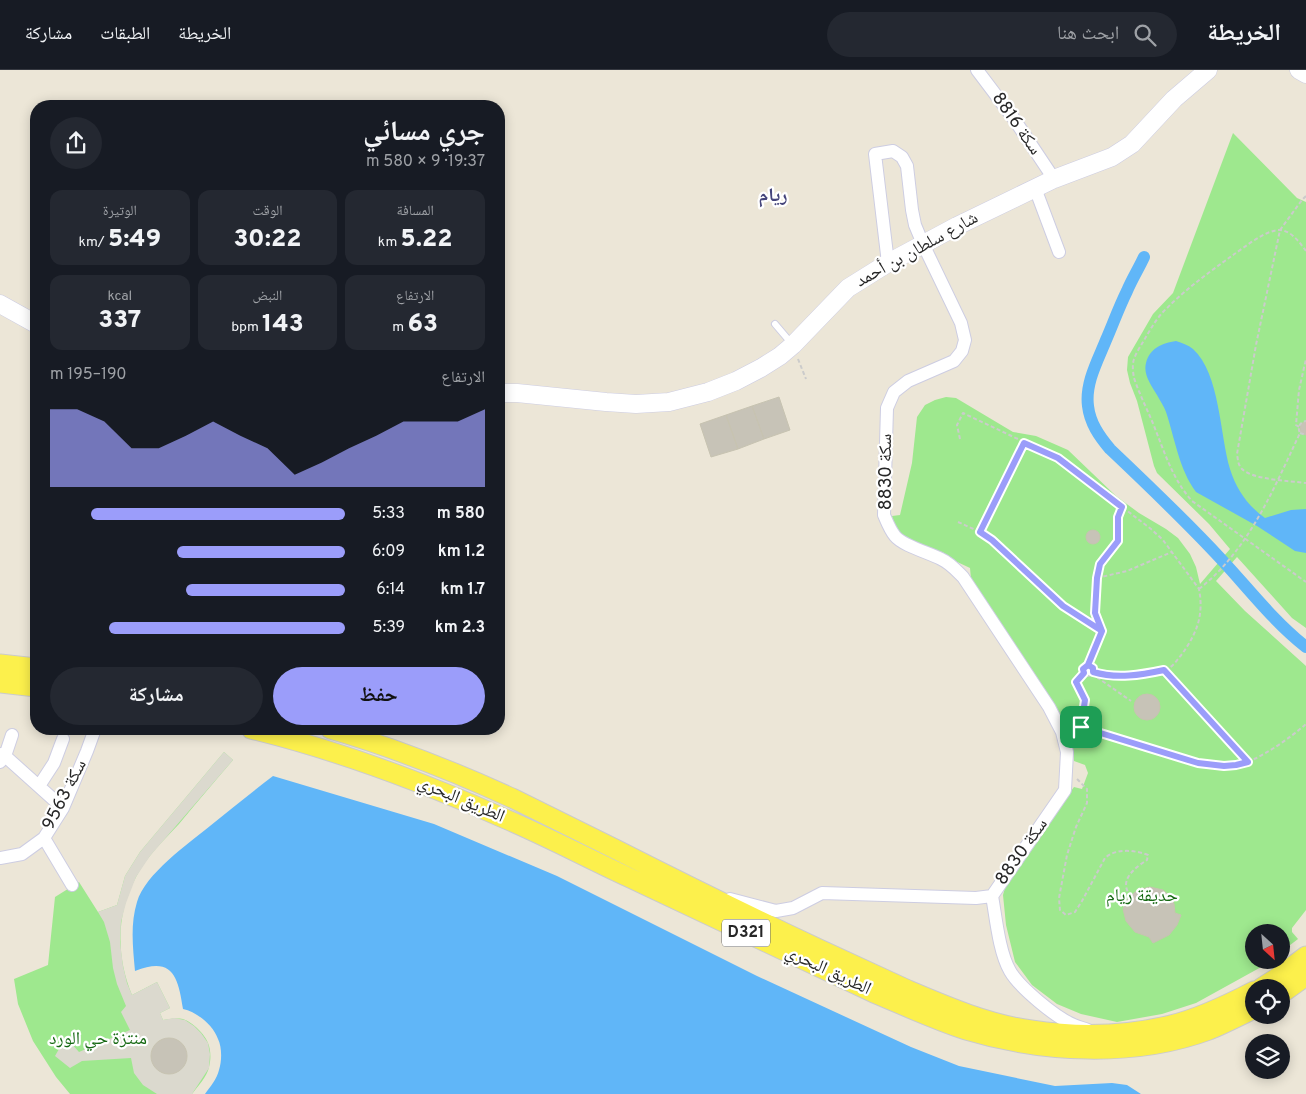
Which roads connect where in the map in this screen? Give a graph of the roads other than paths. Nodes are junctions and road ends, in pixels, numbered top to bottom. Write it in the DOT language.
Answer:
graph roads {
  1 [pos="977,70"];
  2 [pos="1208,70"];
  3 [pos="1054,179"];
  4 [pos="1035,188"];
  5 [pos="923,244"];
  6 [pos="1059,252"];
  7 [pos="888,262"];
  8 [pos="0,304"];
  9 [pos="30,321"];
  10 [pos="775,324"];
  11 [pos="793,345"];
  12 [pos="505,393"];
  13 [pos="0,664"];
  14 [pos="30,667"];
  15 [pos="0,683"];
  16 [pos="30,686"];
  17 [pos="12,735"];
  18 [pos="93,735"];
  19 [pos="275,735"];
  20 [pos="348,735"];
  21 [pos="63,739"];
  22 [pos="2,757"];
  23 [pos="39,786"];
  24 [pos="63,808"];
  25 [pos="44,838"];
  26 [pos="0,858"];
  27 [pos="72,885"];
  28 [pos="701,892"];
  29 [pos="992,896"];
  30 [pos="1306,956"];
  31 [pos="1306,976"];
  32 [pos="1276,979"];
  33 [pos="1306,984"];
  34 [pos="1290,988"];
  35 [pos="1290,990"];
  36 [pos="1245,996"];
  37 [pos="1245,1013"];
  38 [pos="1103,1034"];
  1 -- 3 [label="street, سكة 8816"];
  2 -- 3 [label="street, شارع سلطان بن أحمد"];
  3 -- 4 [label="street, شارع سلطان بن أحمد"];
  4 -- 5 [label="street, شارع سلطان بن أحمد"];
  4 -- 6 [label="street"];
  5 -- 7 [label="street, شارع سلطان بن أحمد"];
  5 -- 7 [label="street, سكة 8830"];
  5 -- 29 [label="street, سكة 8830"];
  7 -- 11 [label="street, شارع سلطان بن أحمد"];
  8 -- 9 [label="street"];
  10 -- 11 [label="lane"];
  11 -- 12 [label="street, شارع سلطان بن أحمد"];
  13 -- 14 [label="main road"];
  15 -- 16 [label="main road"];
  17 -- 22 [label="street"];
  18 -- 24 [label="street, سكة 9563"];
  19 -- 37 [label="main road, الطريق البحري / D321"];
  20 -- 28 [label="main road, الطريق البحري / D321"];
  21 -- 23 [label="street"];
  22 -- 23 [label="street"];
  23 -- 24 [label="street"];
  24 -- 25 [label="street, سكة 9563"];
  25 -- 26 [label="street"];
  25 -- 27 [label="street, سكة 9563"];
  28 -- 29 [label="street, سكة 8830"];
  28 -- 38 [label="main road, الطريق البحري / D321"];
  29 -- 38 [label="street, سكة 8830"];
  30 -- 32 [label="main road"];
  31 -- 34 [label="main road"];
  33 -- 35 [label="lane"];
  36 -- 38 [label="main road, الطريق البحري / D321"];
}
